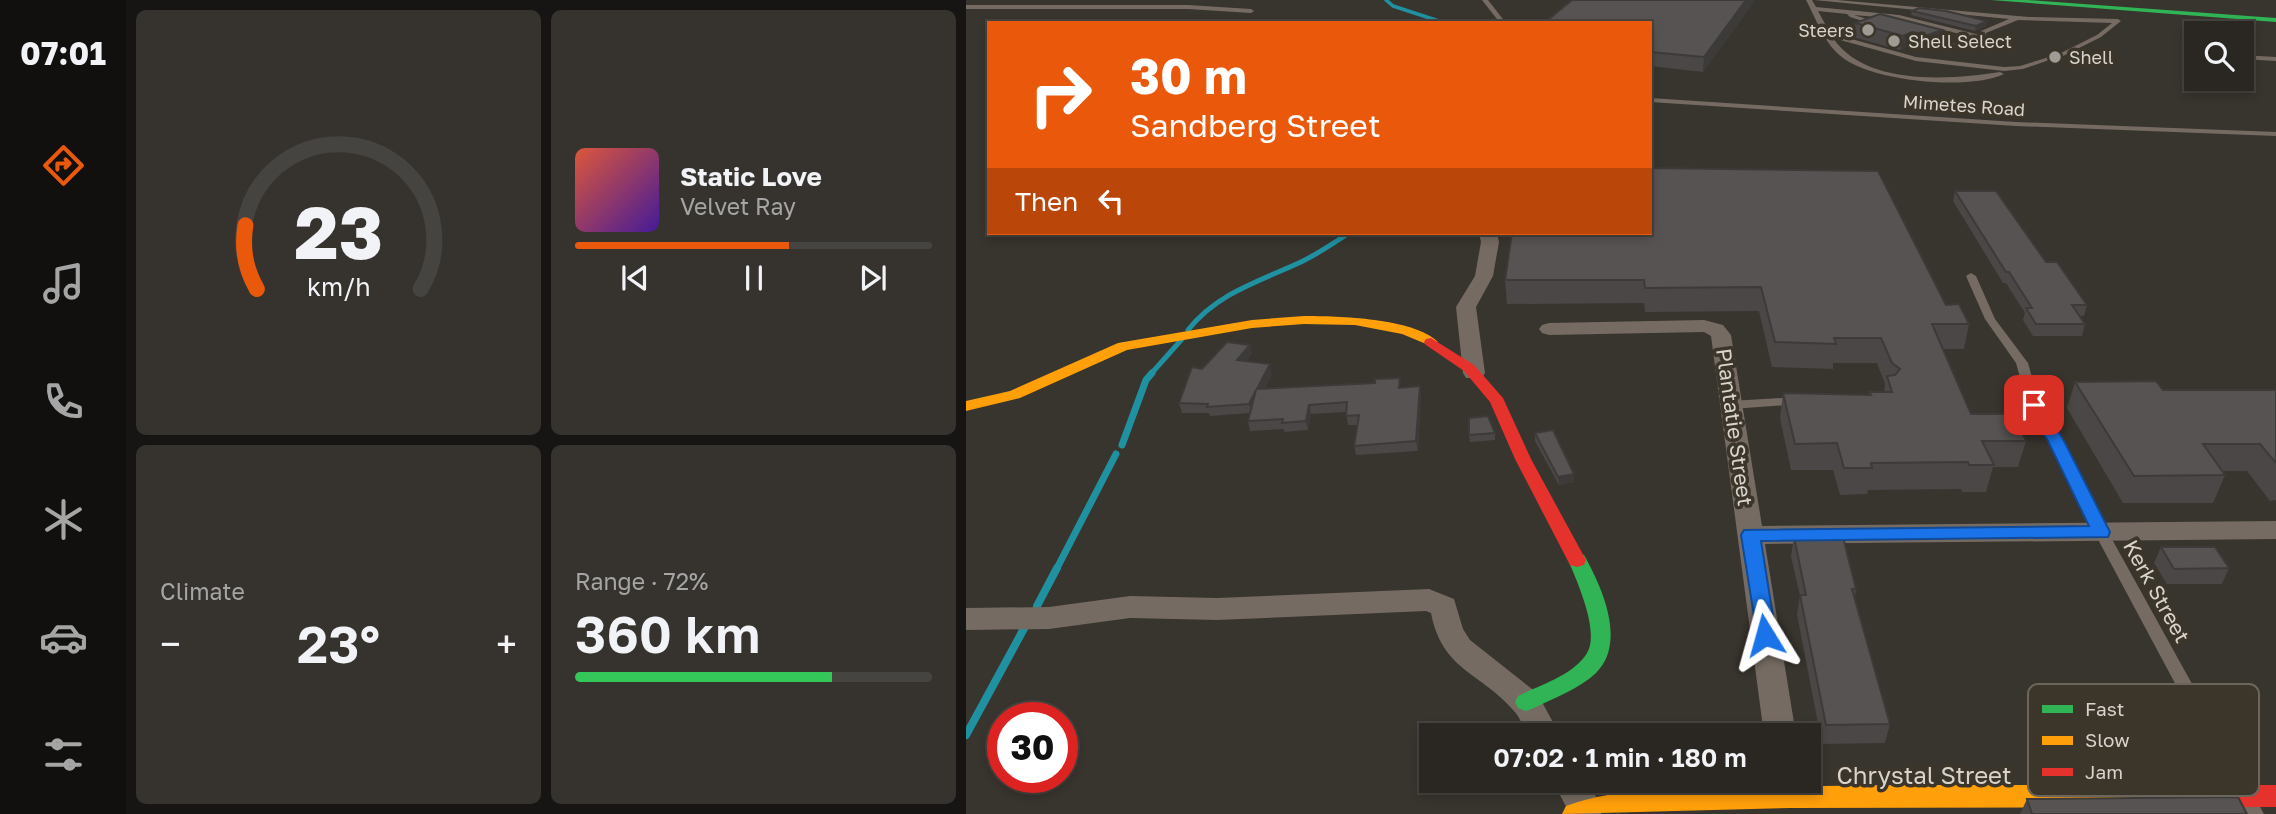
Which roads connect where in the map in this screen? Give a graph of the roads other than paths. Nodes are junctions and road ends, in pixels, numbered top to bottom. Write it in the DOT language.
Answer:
graph roads {
  1 [pos="1485,0"];
  2 [pos="1809,0"];
  3 [pos="1817,0"];
  4 [pos="1995,0"];
  5 [pos="2085,0"];
  6 [pos="966,7"];
  7 [pos="1815,9"];
  8 [pos="1917,9"];
  9 [pos="1251,11"];
  10 [pos="1849,12"];
  11 [pos="2276,12"];
  12 [pos="1899,17"];
  13 [pos="2019,18"];
  14 [pos="2276,20"];
  15 [pos="1501,21"];
  16 [pos="2118,21"];
  17 [pos="1932,25"];
  18 [pos="1889,27"];
  19 [pos="2276,27"];
  20 [pos="1922,29"];
  21 [pos="1912,33"];
  22 [pos="1828,34"];
  23 [pos="1983,38"];
  24 [pos="2062,55"];
  25 [pos="2254,58"];
  26 [pos="2049,59"];
  27 [pos="2276,59"];
  28 [pos="2021,68"];
  29 [pos="1652,100"];
  30 [pos="2276,134"];
  31 [pos="1488,235"];
  32 [pos="1971,276"];
  33 [pos="1549,329"];
  34 [pos="1474,373"];
  35 [pos="1809,400"];
  36 [pos="1731,405"];
  37 [pos="966,406"];
  38 [pos="2276,530"];
  39 [pos="2101,532"];
  40 [pos="1751,535"];
  41 [pos="966,619"];
  42 [pos="2184,684"];
  43 [pos="1525,702"];
  44 [pos="1537,723"];
  45 [pos="1778,723"];
  46 [pos="1573,793"];
  47 [pos="2245,796"];
  48 [pos="2276,796"];
  49 [pos="1789,797"];
  50 [pos="1580,812"];
  51 [pos="2255,814"];
  1 -- 15 [label="lane"];
  2 -- 7 [label="lane"];
  3 -- 8 [label="lane"];
  4 -- 14 [label="main road"];
  5 -- 11 [label="main road"];
  6 -- 9 [label="lane"];
  7 -- 10 [label="lane"];
  7 -- 22 [label="lane"];
  8 -- 12 [label="lane"];
  8 -- 13 [label="lane"];
  10 -- 12 [label="lane"];
  10 -- 18 [label="lane"];
  12 -- 17 [label="lane"];
  13 -- 16 [label="lane"];
  13 -- 23 [label="lane"];
  16 -- 19 [label="main road"];
  16 -- 24 [label="lane"];
  17 -- 20 [label="lane"];
  17 -- 23 [label="lane"];
  21 -- 23 [label="lane"];
  22 -- 28 [label="lane"];
  22 -- 28 [label="lane"];
  25 -- 27 [label="lane"];
  26 -- 28 [label="lane"];
  29 -- 30 [label="lane, Mimetes Road"];
  31 -- 34 [label="street"];
  32 -- 39 [label="lane, Kerk Street"];
  33 -- 36 [label="street, Plantatie Street"];
  34 -- 37 [label="main road"];
  34 -- 43 [label="main road"];
  35 -- 36 [label="lane"];
  36 -- 40 [label="street, Plantatie Street"];
  38 -- 39 [label="street"];
  39 -- 40 [label="street"];
  39 -- 42 [label="lane, Kerk Street"];
  40 -- 45 [label="street, Plantatie Street"];
  41 -- 43 [label="street"];
  43 -- 44 [label="street"];
  46 -- 50 [label="street"];
  47 -- 48 [label="main road, Chrystal Street"];
  47 -- 49 [label="main road, Chrystal Street"];
  47 -- 51 [label="lane, Kerk Street"];
  49 -- 50 [label="main road, Chrystal Street"];
}
